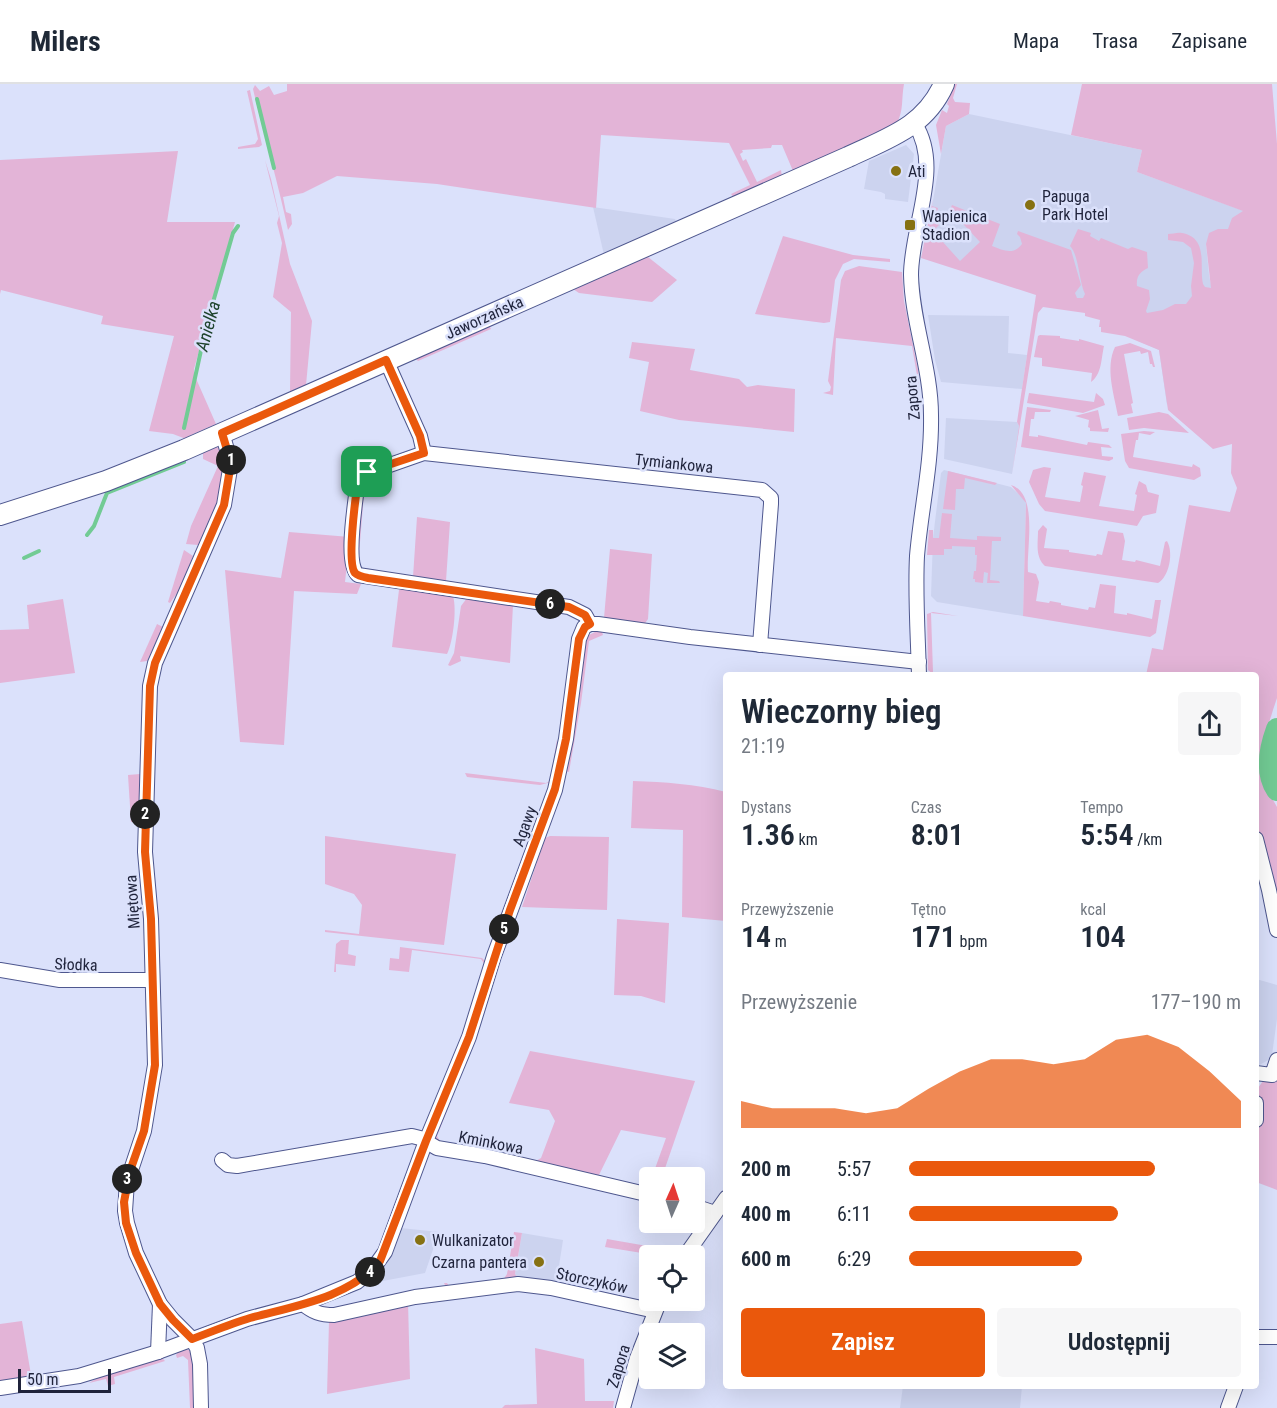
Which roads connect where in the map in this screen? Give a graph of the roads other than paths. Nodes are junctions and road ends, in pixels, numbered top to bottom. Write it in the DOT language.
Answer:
graph roads {
  1 [pos="944,84"];
  2 [pos="915,124"];
  3 [pos="386,360"];
  4 [pos="222,433"];
  5 [pos="424,453"];
  6 [pos="0,515"];
  7 [pos="590,624"];
  8 [pos="760,645"];
  9 [pos="919,669"];
  10 [pos="1259,850"];
  11 [pos="1277,930"];
  12 [pos="0,970"];
  13 [pos="151,980"];
  14 [pos="1277,1060"];
  15 [pos="1259,1073"];
  16 [pos="426,1141"];
  17 [pos="222,1160"];
  18 [pos="639,1192"];
  19 [pos="723,1202"];
  20 [pos="705,1210"];
  21 [pos="715,1213"];
  22 [pos="693,1245"];
  23 [pos="639,1303"];
  24 [pos="160,1304"];
  25 [pos="303,1304"];
  26 [pos="656,1311"];
  27 [pos="1259,1337"];
  28 [pos="1277,1338"];
  29 [pos="192,1339"];
  30 [pos="158,1352"];
  31 [pos="0,1388"];
  32 [pos="1235,1389"];
  33 [pos="201,1408"];
  34 [pos="623,1408"];
  35 [pos="1228,1408"];
  1 -- 2 [label="street, Jaworzańska"];
  2 -- 3 [label="street, Jaworzańska"];
  2 -- 9 [label="street, Zapora"];
  3 -- 4 [label="street, Jaworzańska"];
  3 -- 5 [label="street"];
  4 -- 6 [label="street, Jaworzańska"];
  4 -- 13 [label="street, Miętowa"];
  5 -- 7 [label="street, Tymiankowa"];
  5 -- 8 [label="street, Tymiankowa"];
  7 -- 8 [label="street"];
  7 -- 16 [label="street, Agawy"];
  8 -- 9 [label="street"];
  10 -- 11 [label="street"];
  12 -- 13 [label="street, Słodka"];
  13 -- 24 [label="street, Miętowa"];
  14 -- 15 [label="street"];
  16 -- 17 [label="street, Kminkowa"];
  16 -- 18 [label="street, Kminkowa"];
  16 -- 25 [label="street, Agawy"];
  19 -- 21 [label="street"];
  20 -- 21 [label="street"];
  21 -- 22 [label="street"];
  23 -- 25 [label="street, Storczyków"];
  24 -- 29 [label="street, Miętowa"];
  24 -- 30 [label="street, Miętowa"];
  25 -- 29 [label="street"];
  26 -- 34 [label="street, Zapora"];
  27 -- 28 [label="street"];
  29 -- 30 [label="street"];
  29 -- 33 [label="street, Miętowa"];
  30 -- 31 [label="street"];
  32 -- 35 [label="street"];
}
